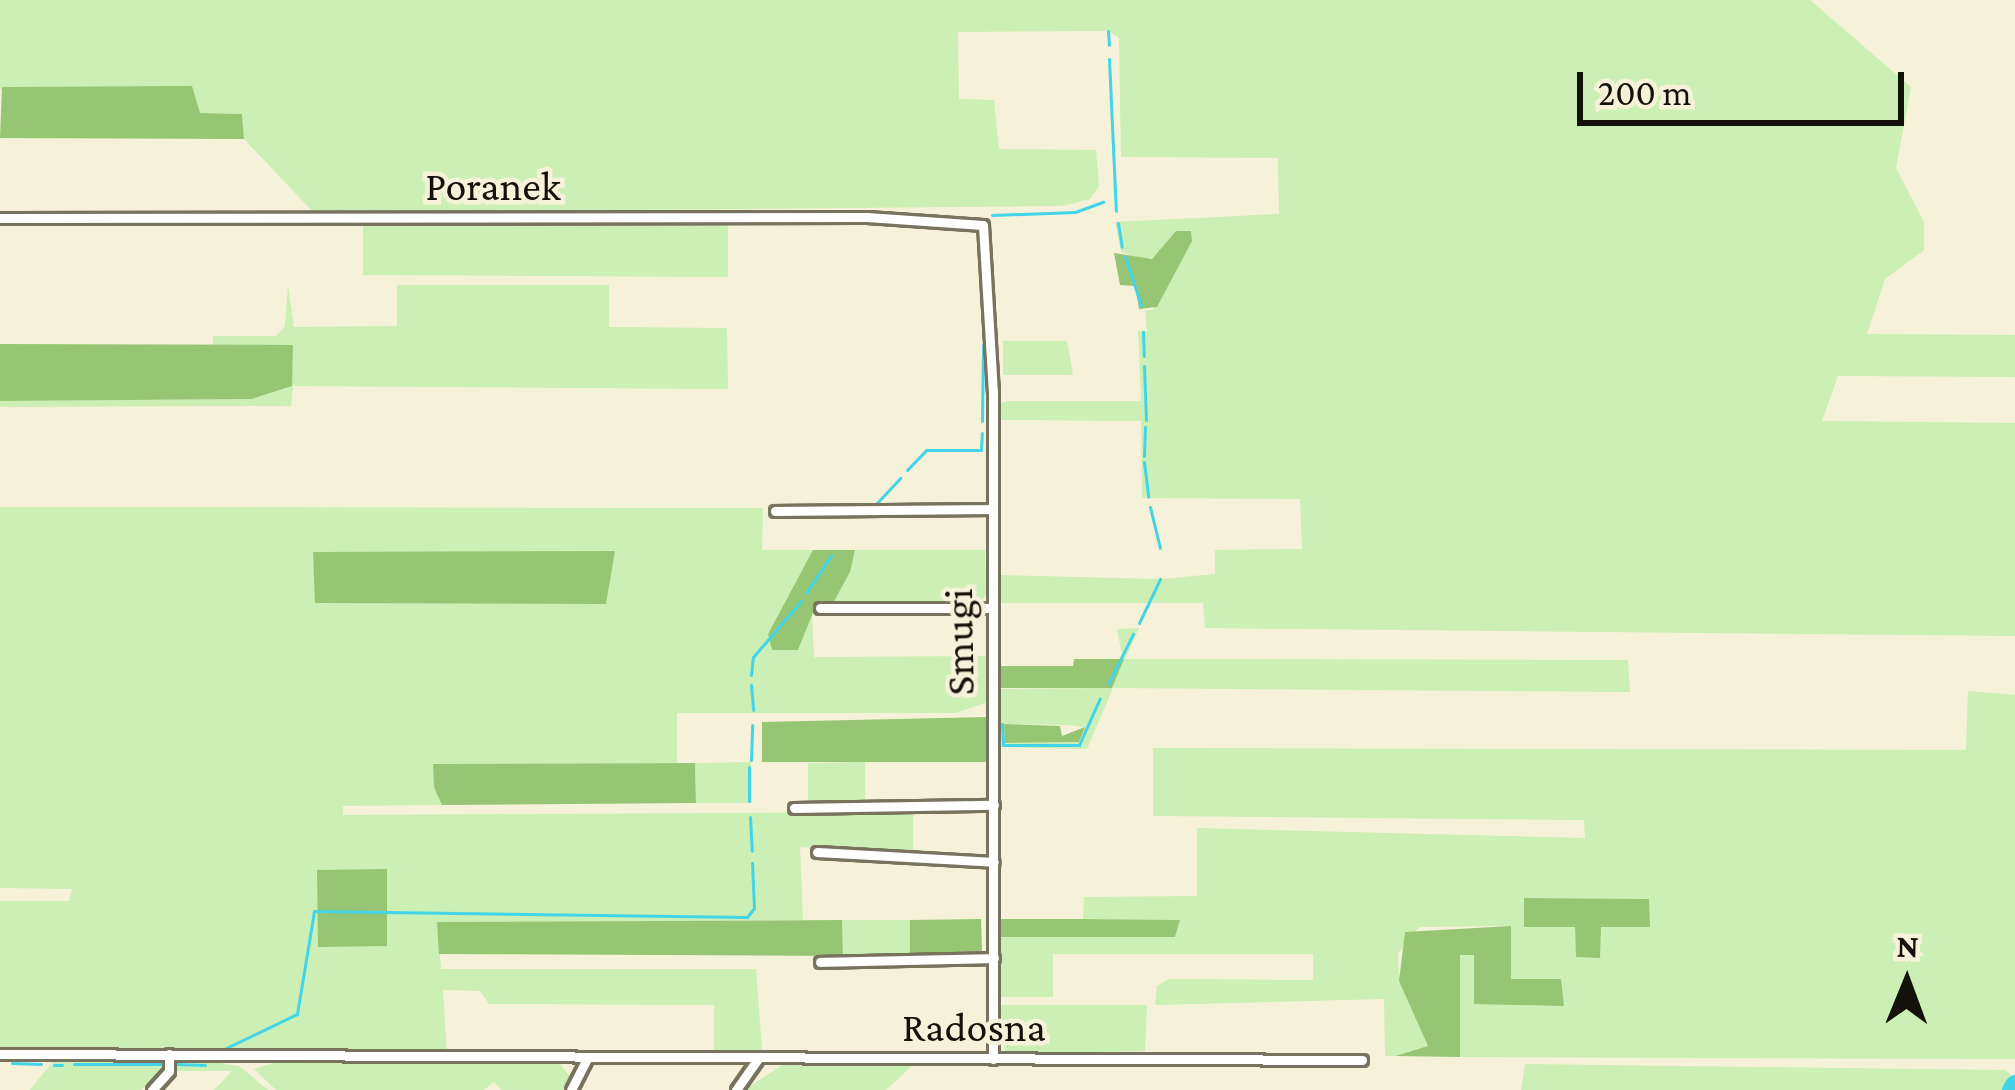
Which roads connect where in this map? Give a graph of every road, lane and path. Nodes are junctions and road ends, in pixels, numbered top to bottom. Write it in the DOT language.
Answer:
graph roads {
  1 [pos="0,218"];
  2 [pos="983,225"];
  3 [pos="992,509"];
  4 [pos="775,511"];
  5 [pos="820,608"];
  6 [pos="992,608"];
  7 [pos="994,805"];
  8 [pos="794,808"];
  9 [pos="817,853"];
  10 [pos="994,862"];
  11 [pos="994,958"];
  12 [pos="820,962"];
  13 [pos="0,1054"];
  14 [pos="170,1054"];
  15 [pos="758,1059"];
  16 [pos="993,1059"];
  17 [pos="586,1060"];
  18 [pos="1362,1060"];
  19 [pos="152,1090"];
  20 [pos="571,1090"];
  21 [pos="736,1090"];
  1 -- 2 [label="street, Poranek"];
  2 -- 3 [label="street, Smugi"];
  3 -- 4 [label="street"];
  3 -- 6 [label="street, Smugi"];
  5 -- 6 [label="street"];
  6 -- 7 [label="street, Smugi"];
  7 -- 8 [label="street"];
  7 -- 10 [label="street, Smugi"];
  9 -- 10 [label="street"];
  10 -- 11 [label="street, Smugi"];
  11 -- 12 [label="street"];
  11 -- 16 [label="street, Smugi"];
  13 -- 14 [label="street, Radosna"];
  14 -- 17 [label="street, Radosna"];
  14 -- 19 [label="street"];
  15 -- 16 [label="street, Radosna"];
  15 -- 17 [label="street, Radosna"];
  15 -- 21 [label="street"];
  16 -- 18 [label="street, Radosna"];
  17 -- 20 [label="street"];
}
